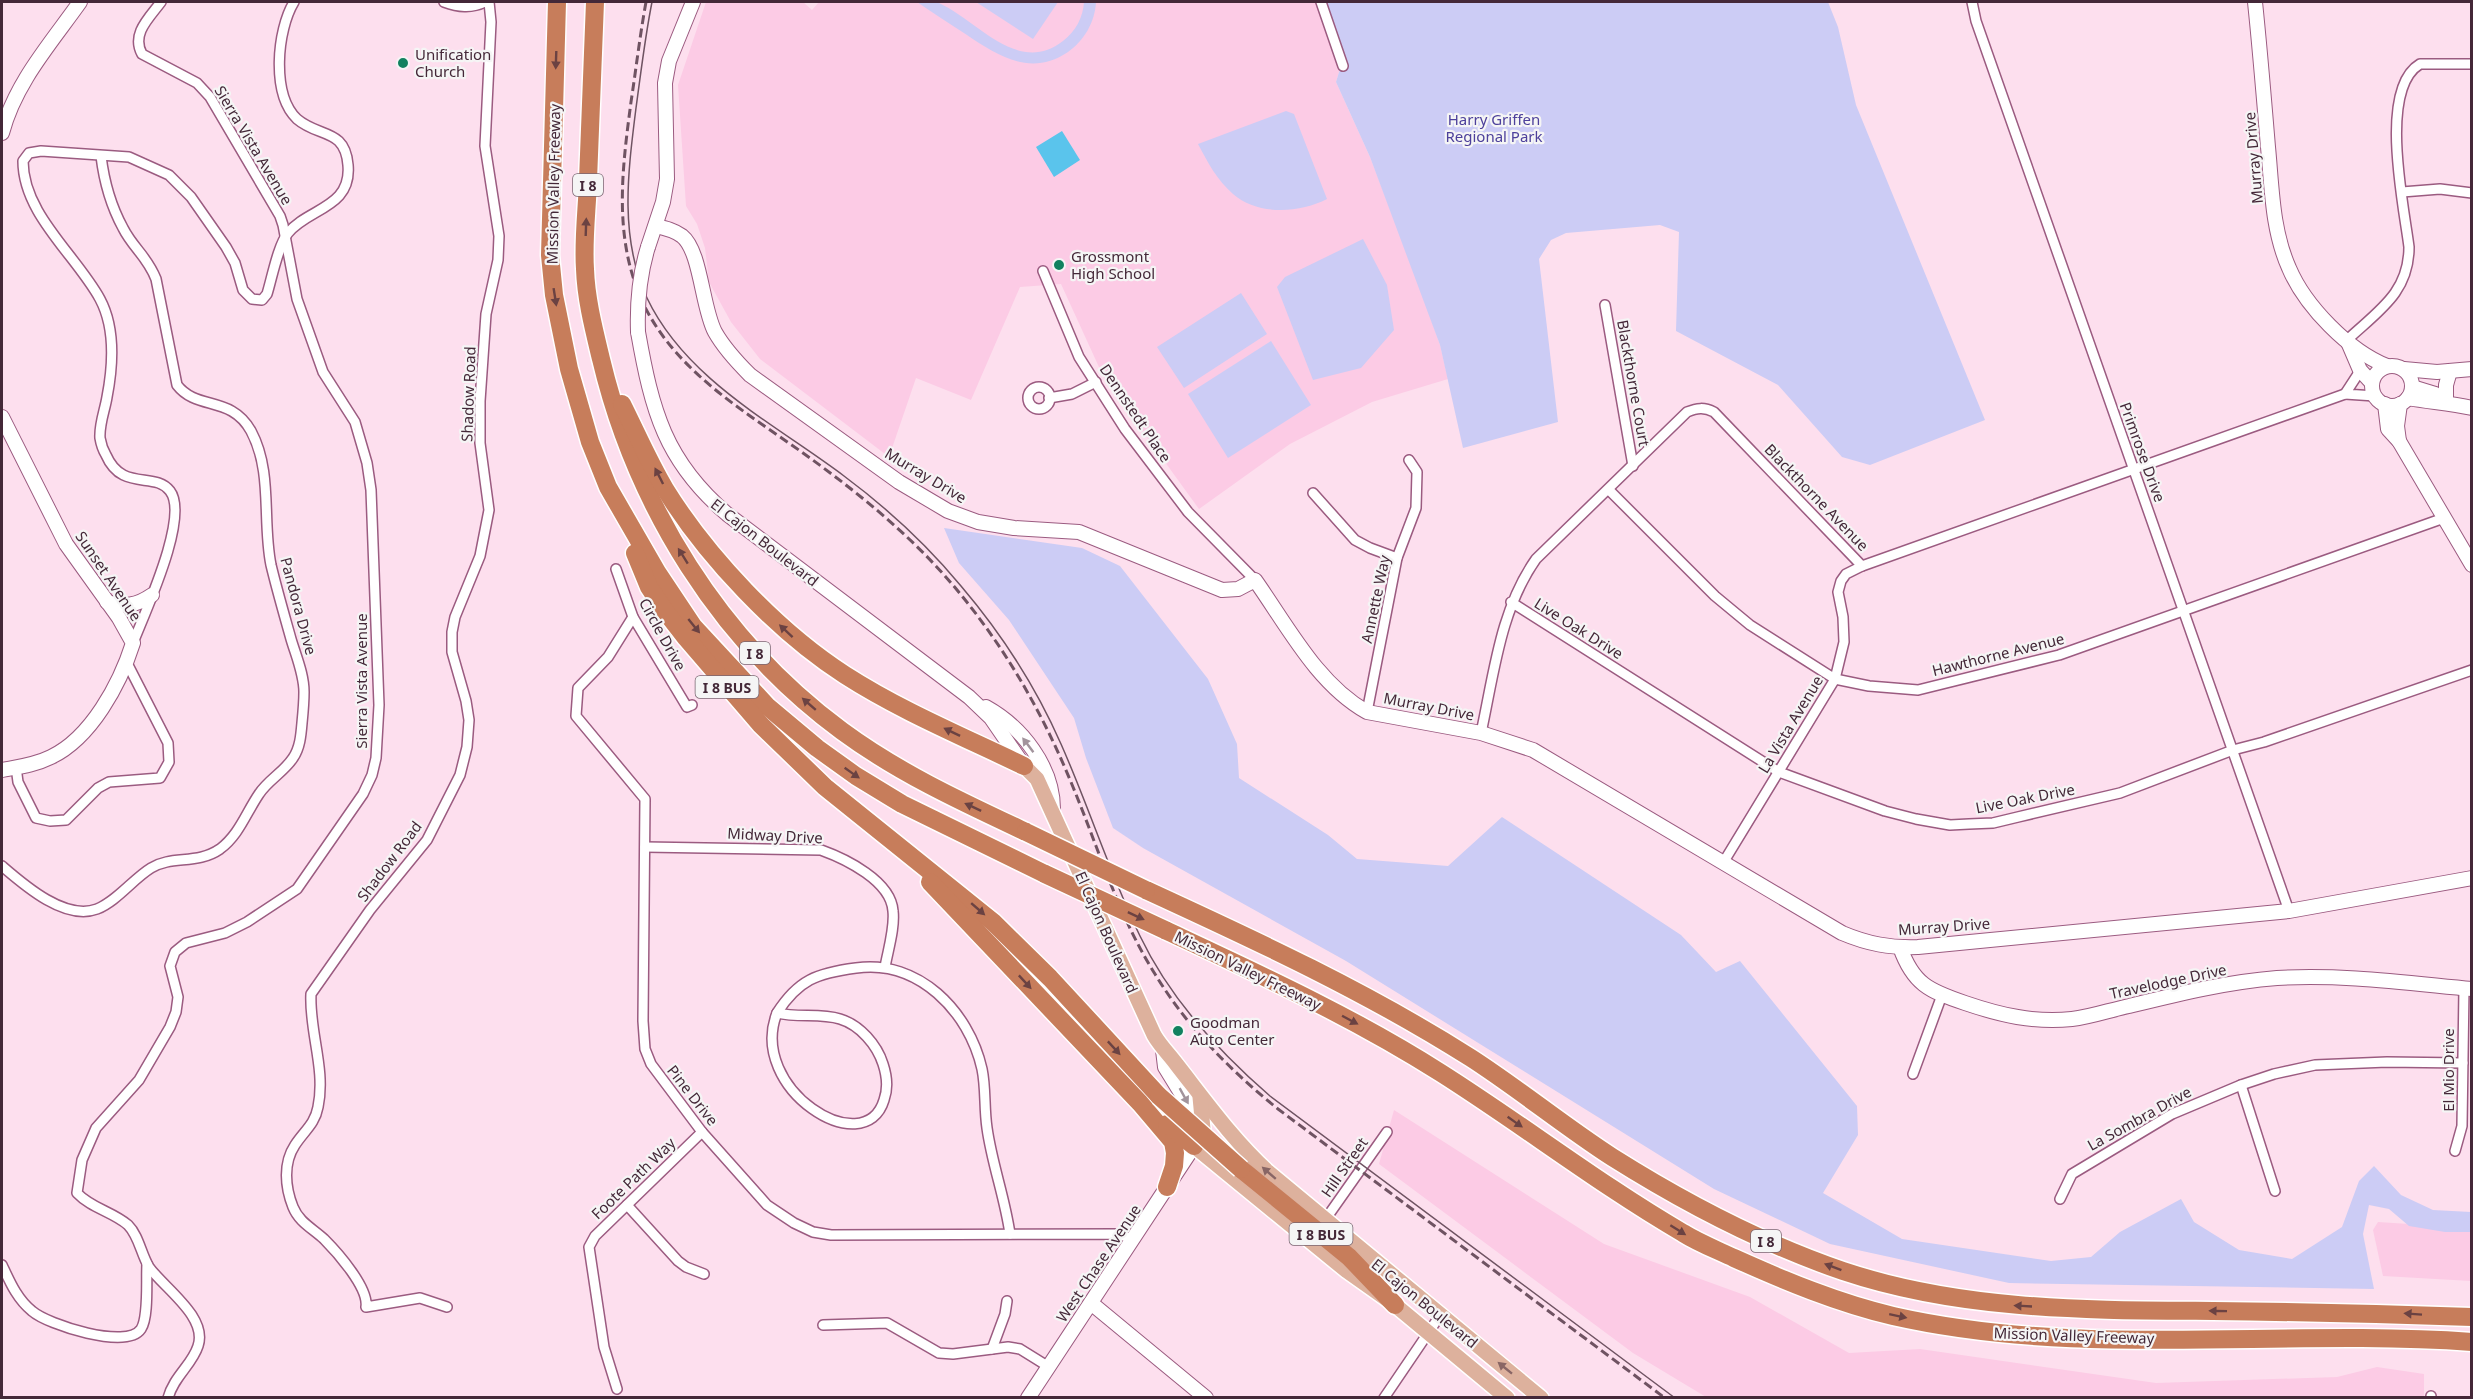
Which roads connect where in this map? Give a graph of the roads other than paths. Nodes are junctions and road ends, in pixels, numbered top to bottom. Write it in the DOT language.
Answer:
graph roads {
  1 [pos="80,2"];
  2 [pos="161,2"];
  3 [pos="294,2"];
  4 [pos="444,2"];
  5 [pos="487,2"];
  6 [pos="557,2"];
  7 [pos="595,2"];
  8 [pos="693,2"];
  9 [pos="1322,2"];
  10 [pos="1971,2"];
  11 [pos="2255,2"];
  12 [pos="2472,64"];
  13 [pos="1343,66"];
  14 [pos="2,133"];
  15 [pos="101,156"];
  16 [pos="2402,192"];
  17 [pos="2472,194"];
  18 [pos="656,226"];
  19 [pos="286,237"];
  20 [pos="1042,272"];
  21 [pos="1605,305"];
  22 [pos="2347,340"];
  23 [pos="2387,366"];
  24 [pos="603,368"];
  25 [pos="2404,369"];
  26 [pos="2472,369"];
  27 [pos="2360,371"];
  28 [pos="2444,371"];
  29 [pos="1096,382"];
  30 [pos="2345,394"];
  31 [pos="2378,394"];
  32 [pos="2408,394"];
  33 [pos="1049,398"];
  34 [pos="2446,402"];
  35 [pos="2472,408"];
  36 [pos="2,417"];
  37 [pos="2399,441"];
  38 [pos="1409,460"];
  39 [pos="1633,466"];
  40 [pos="2133,470"];
  41 [pos="608,488"];
  42 [pos="1609,490"];
  43 [pos="1313,493"];
  44 [pos="2444,518"];
  45 [pos="1397,558"];
  46 [pos="2472,565"];
  47 [pos="1862,566"];
  48 [pos="616,569"];
  49 [pos="1255,580"];
  50 [pos="152,595"];
  51 [pos="107,602"];
  52 [pos="1511,602"];
  53 [pos="2183,613"];
  54 [pos="633,617"];
  55 [pos="133,643"];
  56 [pos="127,663"];
  57 [pos="2472,670"];
  58 [pos="1835,679"];
  59 [pos="969,697"];
  60 [pos="692,705"];
  61 [pos="1368,712"];
  62 [pos="1480,733"];
  63 [pos="2233,750"];
  64 [pos="1024,766"];
  65 [pos="16,767"];
  66 [pos="2,770"];
  67 [pos="1779,772"];
  68 [pos="1053,812"];
  69 [pos="899,846"];
  70 [pos="645,847"];
  71 [pos="1724,863"];
  72 [pos="2,866"];
  73 [pos="2472,878"];
  74 [pos="2289,911"];
  75 [pos="1900,947"];
  76 [pos="885,967"];
  77 [pos="2468,989"];
  78 [pos="1942,994"];
  79 [pos="777,1013"];
  80 [pos="1163,1050"];
  81 [pos="2463,1063"];
  82 [pos="1913,1074"];
  83 [pos="2241,1085"];
  84 [pos="1200,1097"];
  85 [pos="1140,1103"];
  86 [pos="702,1132"];
  87 [pos="1387,1132"];
  88 [pos="1194,1146"];
  89 [pos="2455,1151"];
  90 [pos="1245,1161"];
  91 [pos="1167,1187"];
  92 [pos="2275,1191"];
  93 [pos="2060,1199"];
  94 [pos="627,1205"];
  95 [pos="1325,1220"];
  96 [pos="1010,1234"];
  97 [pos="1133,1239"];
  98 [pos="147,1264"];
  99 [pos="2,1265"];
  100 [pos="704,1274"];
  101 [pos="1007,1301"];
  102 [pos="1091,1303"];
  103 [pos="1395,1305"];
  104 [pos="447,1307"];
  105 [pos="1441,1314"];
  106 [pos="2472,1317"];
  107 [pos="823,1325"];
  108 [pos="1428,1332"];
  109 [pos="2416,1338"];
  110 [pos="2472,1342"];
  111 [pos="992,1349"];
  112 [pos="2472,1349"];
  113 [pos="1049,1366"];
  114 [pos="617,1389"];
  115 [pos="1205,1397"];
  116 [pos="168,1398"];
  117 [pos="1028,1398"];
  118 [pos="1384,1398"];
  119 [pos="1507,1398"];
  120 [pos="1540,1398"];
  1 -- 14 [label="street"];
  2 -- 19 [label="street, Sierra Vista Avenue"];
  3 -- 19 [label="street"];
  4 -- 5 [label="street"];
  5 -- 104 [label="street, Shadow Road"];
  6 -- 41 [label="highway, Mission Valley Freeway / I 8, one-way"];
  24 -- 7 [label="highway, Mission Valley Freeway / I 8, one-way"];
  8 -- 18 [label="street"];
  9 -- 13 [label="street"];
  10 -- 40 [label="street, Primrose Drive"];
  11 -- 22 [label="street, Murray Drive"];
  12 -- 16 [label="street"];
  15 -- 19 [label="street"];
  15 -- 50 [label="street"];
  15 -- 72 [label="street, Pandora Drive"];
  16 -- 17 [label="street"];
  16 -- 22 [label="street"];
  18 -- 49 [label="street, Murray Drive"];
  18 -- 59 [label="street, El Cajon Boulevard, bridge"];
  19 -- 98 [label="street, Sierra Vista Avenue"];
  20 -- 29 [label="street, Dennstedt Place"];
  21 -- 39 [label="street, Blackthorne Court"];
  22 -- 23 [label="street, Murray Drive"];
  22 -- 27 [label="street"];
  23 -- 25 [label="street, Murray Drive"];
  23 -- 31 [label="street"];
  64 -- 24 [label="highway, I 8 BUS, one-way"];
  106 -- 24 [label="highway, Mission Valley Freeway / I 8, one-way, bridge"];
  25 -- 28 [label="street, Murray Drive"];
  25 -- 32 [label="street"];
  26 -- 28 [label="street, Murray Drive"];
  27 -- 30 [label="street"];
  27 -- 31 [label="street"];
  28 -- 32 [label="street"];
  28 -- 34 [label="street"];
  29 -- 33 [label="street"];
  29 -- 49 [label="street, Dennstedt Place"];
  30 -- 31 [label="street, Blackthorne Avenue"];
  30 -- 40 [label="street, Blackthorne Avenue"];
  31 -- 32 [label="street"];
  31 -- 37 [label="street"];
  32 -- 34 [label="street"];
  32 -- 37 [label="street"];
  34 -- 35 [label="street"];
  36 -- 51 [label="street, Sunset Avenue"];
  37 -- 44 [label="street"];
  38 -- 45 [label="street, Annette Way"];
  39 -- 42 [label="street, Blackthorne Avenue"];
  39 -- 47 [label="street, Blackthorne Avenue"];
  40 -- 47 [label="street, Blackthorne Avenue"];
  40 -- 53 [label="street, Primrose Drive"];
  41 -- 69 [label="highway, I 8 BUS"];
  41 -- 109 [label="highway, Mission Valley Freeway / I 8, one-way, bridge"];
  42 -- 52 [label="street, Blackthorne Avenue"];
  42 -- 58 [label="street, Hawthorne Avenue"];
  43 -- 45 [label="street"];
  44 -- 46 [label="street"];
  44 -- 53 [label="street, Hawthorne Avenue"];
  45 -- 61 [label="street, Annette Way"];
  47 -- 58 [label="street, La Vista Avenue"];
  48 -- 54 [label="street, Circle Drive"];
  49 -- 61 [label="street, Murray Drive"];
  50 -- 51 [label="street"];
  50 -- 55 [label="street"];
  51 -- 55 [label="street, Sunset Avenue"];
  52 -- 62 [label="street, Blackthorne Avenue"];
  52 -- 67 [label="street, Live Oak Drive"];
  53 -- 58 [label="street, Hawthorne Avenue"];
  53 -- 63 [label="street, Primrose Drive"];
  54 -- 60 [label="street, Circle Drive"];
  54 -- 70 [label="street, Pine Drive"];
  55 -- 56 [label="street, Sunset Avenue"];
  56 -- 65 [label="street, Sunset Avenue"];
  56 -- 65 [label="street"];
  57 -- 63 [label="street, Live Oak Drive"];
  58 -- 67 [label="street, La Vista Avenue"];
  59 -- 64 [label="street, El Cajon Boulevard"];
  68 -- 59 [label="street, El Cajon Boulevard, one-way"];
  61 -- 62 [label="street, Murray Drive"];
  62 -- 71 [label="street, Murray Drive"];
  63 -- 67 [label="street, Live Oak Drive"];
  63 -- 74 [label="street, Primrose Drive"];
  64 -- 68 [label="main road, El Cajon Boulevard / I 8 BUS"];
  65 -- 66 [label="street, Sunset Avenue"];
  67 -- 71 [label="street, La Vista Avenue"];
  68 -- 80 [label="main road, El Cajon Boulevard / I 8 BUS"];
  69 -- 85 [label="highway, one-way"];
  69 -- 90 [label="highway, I 8 BUS, one-way, bridge"];
  70 -- 76 [label="street, Midway Drive"];
  70 -- 86 [label="street, Pine Drive"];
  71 -- 75 [label="street, Murray Drive"];
  73 -- 74 [label="street, Murray Drive"];
  74 -- 75 [label="street, Murray Drive"];
  75 -- 78 [label="street, Travelodge Drive"];
  76 -- 79 [label="street"];
  76 -- 96 [label="street"];
  77 -- 78 [label="street, Travelodge Drive"];
  77 -- 81 [label="street, El Mio Drive"];
  78 -- 82 [label="street"];
  79 -- 79 [label="street"];
  80 -- 84 [label="main road, El Cajon Boulevard / I 8 BUS"];
  80 -- 88 [label="street, El Cajon Boulevard, one-way"];
  81 -- 83 [label="street, La Sombra Drive"];
  81 -- 89 [label="street, El Mio Drive"];
  83 -- 92 [label="street"];
  83 -- 93 [label="street, La Sombra Drive"];
  84 -- 88 [label="main road"];
  84 -- 90 [label="main road, El Cajon Boulevard / I 8 BUS"];
  85 -- 88 [label="highway"];
  85 -- 91 [label="highway"];
  86 -- 94 [label="street, Foote Path Way"];
  86 -- 96 [label="street, Pine Drive"];
  87 -- 95 [label="street, Hill Street"];
  88 -- 90 [label="main road"];
  88 -- 91 [label="street, West Chase Avenue"];
  88 -- 103 [label="main road, El Cajon Boulevard"];
  95 -- 90 [label="main road, El Cajon Boulevard / I 8 BUS, one-way"];
  90 -- 103 [label="highway, I 8 BUS"];
  91 -- 97 [label="street, West Chase Avenue"];
  94 -- 100 [label="street"];
  94 -- 114 [label="street, Foote Path Way"];
  95 -- 105 [label="main road, El Cajon Boulevard / I 8 BUS"];
  96 -- 97 [label="street, Pine Drive"];
  97 -- 102 [label="street, West Chase Avenue"];
  98 -- 99 [label="street"];
  98 -- 116 [label="street, Sierra Vista Avenue"];
  101 -- 111 [label="street"];
  102 -- 113 [label="street, West Chase Avenue"];
  102 -- 115 [label="street"];
  103 -- 108 [label="main road, El Cajon Boulevard / I 8 BUS"];
  105 -- 108 [label="street"];
  120 -- 105 [label="main road, El Cajon Boulevard / I 8 BUS, one-way"];
  107 -- 111 [label="street"];
  108 -- 118 [label="street"];
  108 -- 119 [label="main road, El Cajon Boulevard / I 8 BUS"];
  109 -- 110 [label="highway, Mission Valley Freeway / I 8"];
  109 -- 112 [label="highway"];
  111 -- 113 [label="street"];
  113 -- 117 [label="street, West Chase Avenue"];
}
